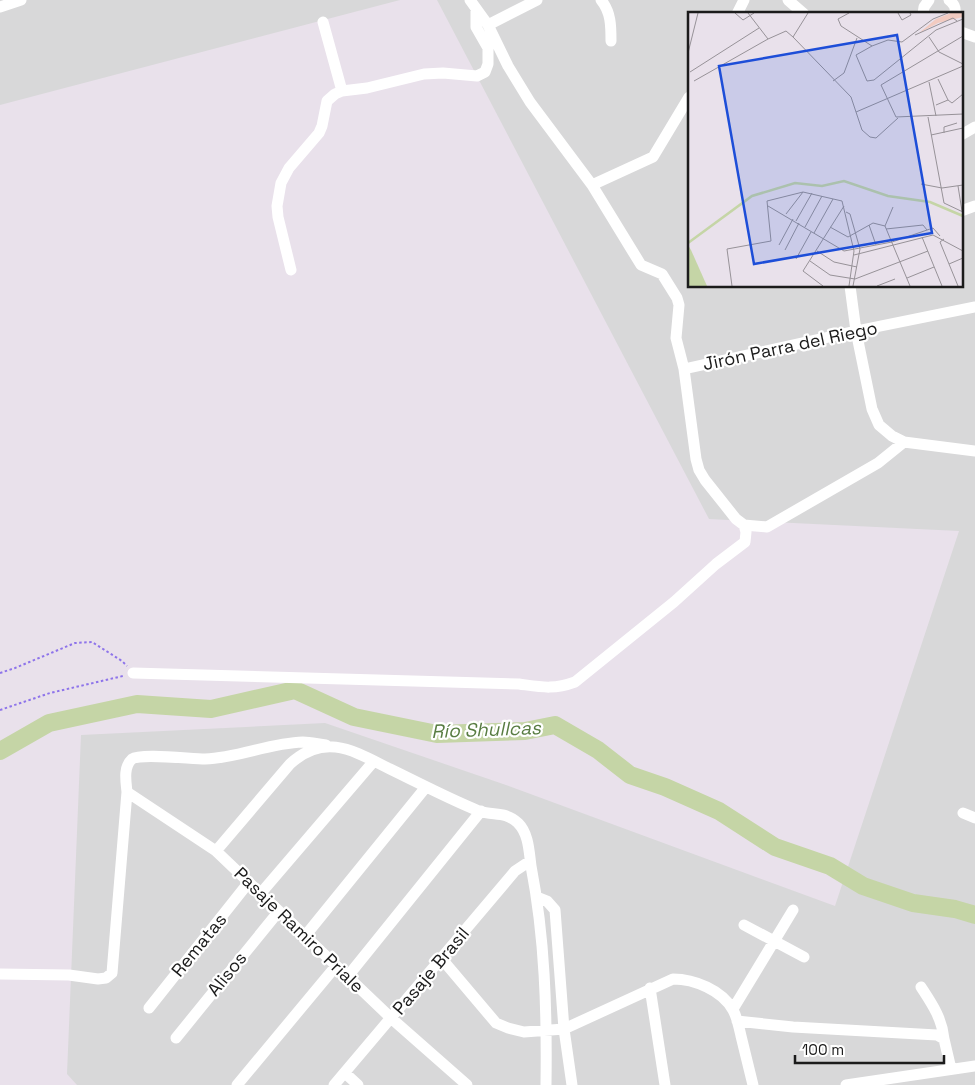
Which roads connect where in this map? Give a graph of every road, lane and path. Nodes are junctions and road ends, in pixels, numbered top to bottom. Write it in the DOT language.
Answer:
graph roads {
  1 [pos="21,0"];
  2 [pos="537,0"];
  3 [pos="601,0"];
  4 [pos="744,0"];
  5 [pos="788,0"];
  6 [pos="929,0"];
  7 [pos="949,0"];
  8 [pos="473,5"];
  9 [pos="0,7"];
  10 [pos="738,12"];
  11 [pos="802,12"];
  12 [pos="924,12"];
  13 [pos="956,12"];
  14 [pos="323,22"];
  15 [pos="488,25"];
  16 [pos="962,32"];
  17 [pos="975,38"];
  18 [pos="611,42"];
  19 [pos="342,91"];
  20 [pos="688,99"];
  21 [pos="975,127"];
  22 [pos="962,134"];
  23 [pos="592,185"];
  24 [pos="975,206"];
  25 [pos="962,211"];
  26 [pos="291,270"];
  27 [pos="850,288"];
  28 [pos="975,307"];
  29 [pos="856,331"];
  30 [pos="684,369"];
  31 [pos="904,442"];
  32 [pos="975,452"];
  33 [pos="744,525"];
  34 [pos="767,527"];
  35 [pos="745,542"];
  36 [pos="0,672"];
  37 [pos="133,673"];
  38 [pos="0,710"];
  39 [pos="328,745"];
  40 [pos="374,761"];
  41 [pos="426,786"];
  42 [pos="127,792"];
  43 [pos="481,812"];
  44 [pos="962,813"];
  45 [pos="975,818"];
  46 [pos="216,851"];
  47 [pos="530,861"];
  48 [pos="249,882"];
  49 [pos="261,893"];
  50 [pos="537,897"];
  51 [pos="793,910"];
  52 [pos="279,911"];
  53 [pos="744,925"];
  54 [pos="305,936"];
  55 [pos="775,940"];
  56 [pos="804,957"];
  57 [pos="442,958"];
  58 [pos="336,966"];
  59 [pos="0,974"];
  60 [pos="348,976"];
  61 [pos="921,987"];
  62 [pos="650,988"];
  63 [pos="149,1008"];
  64 [pos="733,1009"];
  65 [pos="391,1018"];
  66 [pos="737,1021"];
  67 [pos="564,1029"];
  68 [pos="546,1030"];
  69 [pos="940,1037"];
  70 [pos="176,1038"];
  71 [pos="975,1066"];
  72 [pos="951,1069"];
  73 [pos="345,1073"];
  74 [pos="237,1085"];
  75 [pos="334,1085"];
  76 [pos="358,1085"];
  77 [pos="467,1085"];
  78 [pos="546,1085"];
  79 [pos="572,1085"];
  80 [pos="665,1085"];
  81 [pos="753,1085"];
  82 [pos="846,1085"];
  1 -- 9 [label="street"];
  2 -- 15 [label="street"];
  3 -- 18 [label="street"];
  4 -- 10 [label="street"];
  5 -- 11 [label="street"];
  6 -- 12 [label="street"];
  7 -- 13 [label="street"];
  8 -- 15 [label="street, Jirón Parra del Riego"];
  8 -- 19 [label="street"];
  14 -- 19 [label="street"];
  15 -- 23 [label="street, Jirón Parra del Riego"];
  16 -- 17 [label="street"];
  19 -- 26 [label="street"];
  20 -- 23 [label="street"];
  21 -- 22 [label="street"];
  23 -- 30 [label="street, Jirón Parra del Riego"];
  24 -- 25 [label="street"];
  27 -- 29 [label="street"];
  28 -- 29 [label="street, Jirón Parra del Riego"];
  29 -- 30 [label="street, Jirón Parra del Riego"];
  29 -- 31 [label="street"];
  30 -- 33 [label="street"];
  31 -- 32 [label="street"];
  31 -- 34 [label="street"];
  33 -- 34 [label="street"];
  33 -- 35 [label="street"];
  34 -- 35 [label="street"];
  35 -- 37 [label="street"];
  36 -- 37 [label="path"];
  37 -- 38 [label="path"];
  39 -- 40 [label="street"];
  39 -- 42 [label="street"];
  39 -- 46 [label="street"];
  40 -- 41 [label="street"];
  40 -- 49 [label="street"];
  41 -- 43 [label="street"];
  41 -- 54 [label="street"];
  42 -- 46 [label="street, Pasaje Ramiro Priale"];
  42 -- 59 [label="street"];
  43 -- 47 [label="street"];
  43 -- 60 [label="street"];
  44 -- 45 [label="street"];
  46 -- 48 [label="street, Pasaje Ramiro Priale"];
  47 -- 50 [label="street"];
  47 -- 57 [label="street, Pasaje Brasil"];
  48 -- 49 [label="street, Pasaje Ramiro Priale"];
  48 -- 63 [label="street, Rematas"];
  49 -- 52 [label="street, Pasaje Ramiro Priale"];
  50 -- 67 [label="street"];
  50 -- 68 [label="street"];
  51 -- 55 [label="street"];
  52 -- 54 [label="street, Pasaje Ramiro Priale"];
  52 -- 70 [label="street, Alisos"];
  53 -- 55 [label="street"];
  54 -- 58 [label="street, Pasaje Ramiro Priale"];
  55 -- 56 [label="street"];
  55 -- 64 [label="street"];
  57 -- 65 [label="street, Pasaje Brasil"];
  57 -- 68 [label="street"];
  58 -- 60 [label="street, Pasaje Ramiro Priale"];
  58 -- 74 [label="street"];
  60 -- 65 [label="street, Pasaje Ramiro Priale"];
  61 -- 69 [label="street"];
  62 -- 64 [label="street"];
  62 -- 67 [label="street"];
  62 -- 80 [label="street"];
  64 -- 66 [label="street"];
  65 -- 73 [label="street, Pasaje Brasil"];
  65 -- 77 [label="street, Pasaje Ramiro Priale"];
  66 -- 69 [label="street"];
  66 -- 81 [label="street"];
  67 -- 68 [label="street"];
  67 -- 79 [label="street"];
  68 -- 78 [label="street"];
  69 -- 72 [label="street"];
  71 -- 72 [label="street"];
  72 -- 82 [label="street"];
  73 -- 75 [label="street, Pasaje Brasil"];
  73 -- 76 [label="street"];
}
